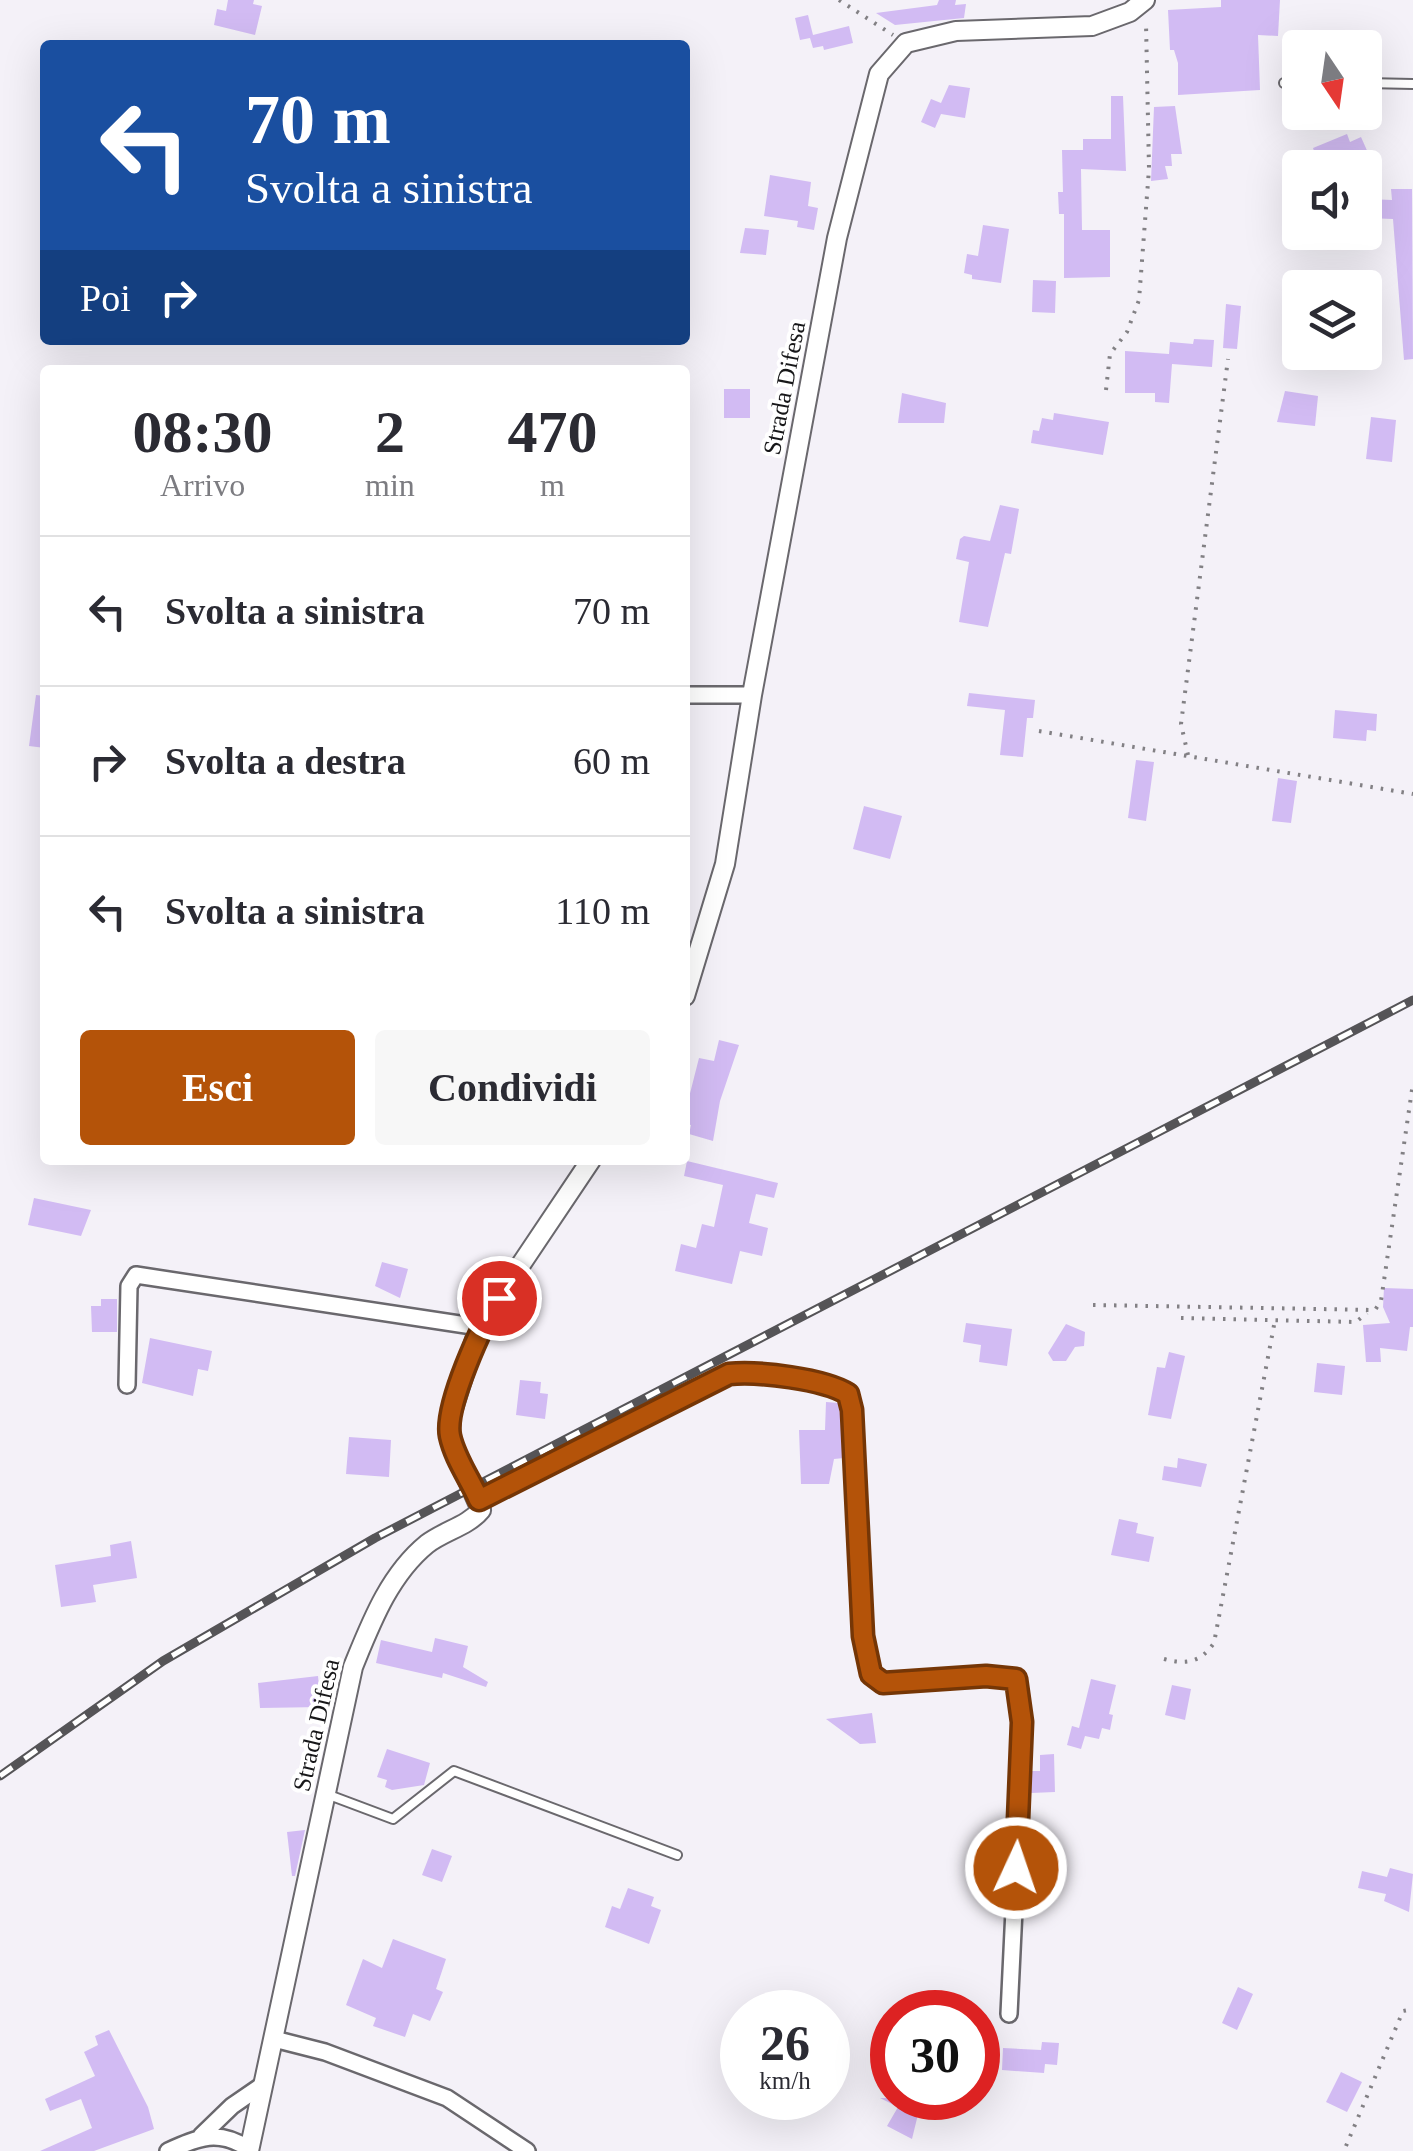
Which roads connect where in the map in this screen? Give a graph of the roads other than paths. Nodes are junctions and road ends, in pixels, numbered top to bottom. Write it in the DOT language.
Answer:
graph roads {
  1 [pos="1143,2"];
  2 [pos="1382,83"];
  3 [pos="1413,84"];
  4 [pos="690,695"];
  5 [pos="752,695"];
  6 [pos="690,980"];
  7 [pos="588,1165"];
  8 [pos="480,1327"];
  9 [pos="128,1384"];
  10 [pos="479,1500"];
  11 [pos="324,1794"];
  12 [pos="677,1854"];
  13 [pos="1009,2014"];
  14 [pos="274,2039"];
  15 [pos="264,2084"];
  16 [pos="201,2136"];
  17 [pos="249,2150"];
  18 [pos="168,2151"];
  19 [pos="527,2151"];
  1 -- 5 [label="street, Strada Difesa"];
  2 -- 3 [label="lane"];
  4 -- 5 [label="street"];
  5 -- 6 [label="street, Strada Difesa"];
  7 -- 8 [label="street"];
  8 -- 9 [label="street"];
  8 -- 10 [label="street"];
  10 -- 11 [label="street, Strada Difesa"];
  10 -- 13 [label="street"];
  11 -- 12 [label="lane"];
  11 -- 14 [label="street, Strada Difesa"];
  14 -- 15 [label="street, Strada Difesa"];
  14 -- 19 [label="street"];
  15 -- 16 [label="street"];
  15 -- 17 [label="street, Strada Difesa"];
  16 -- 17 [label="street"];
  16 -- 18 [label="street"];
}
